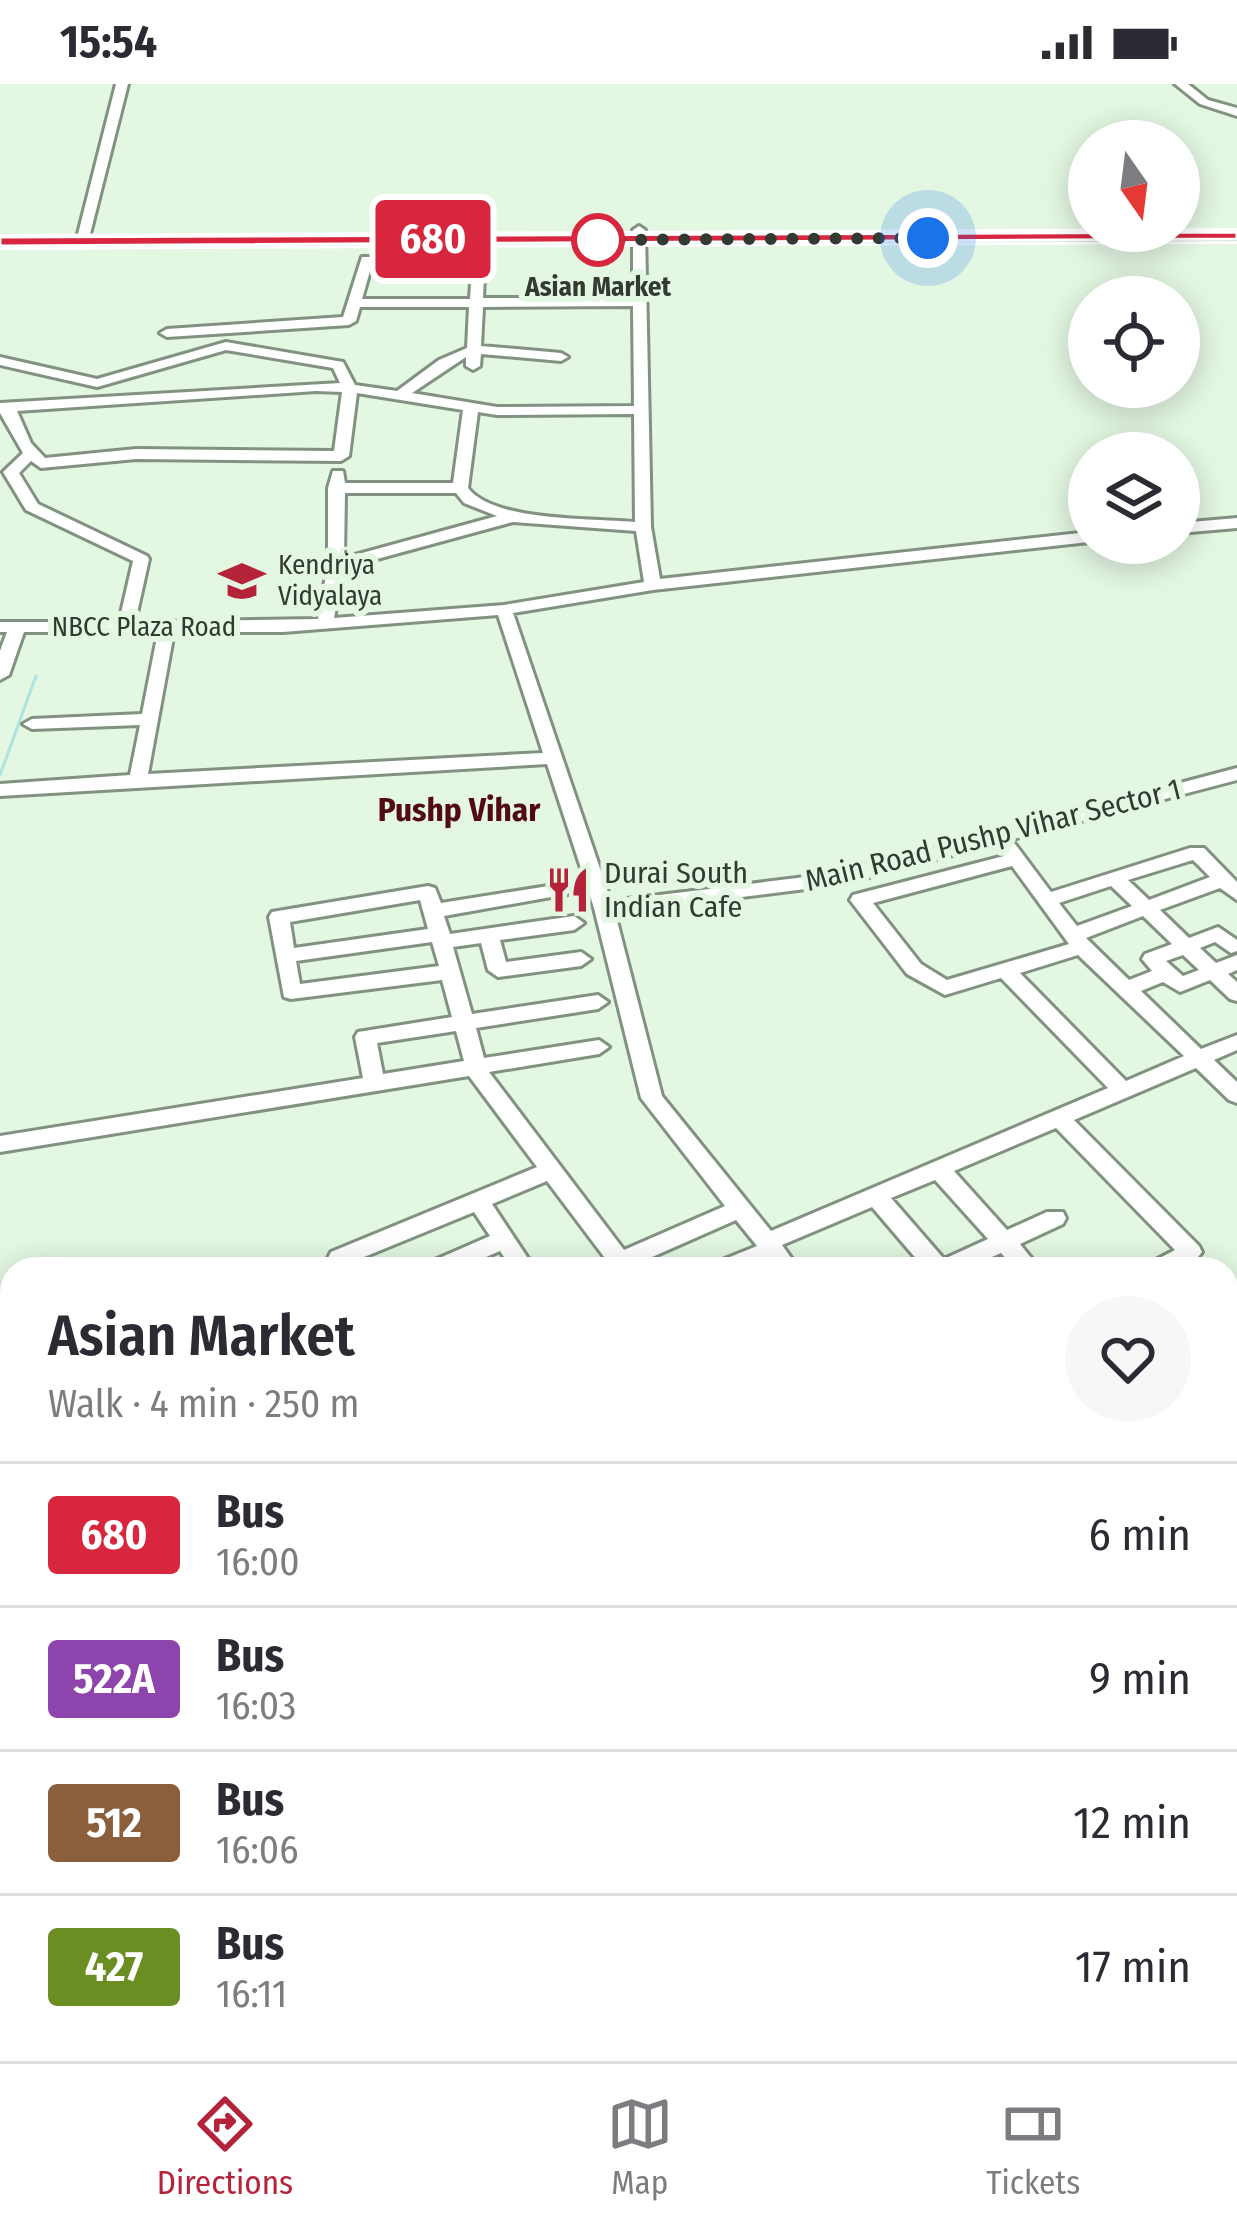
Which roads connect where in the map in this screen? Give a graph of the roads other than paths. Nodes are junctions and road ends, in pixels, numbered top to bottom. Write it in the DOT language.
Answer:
graph roads {
  1 [pos="112,84"];
  2 [pos="122,84"];
  3 [pos="1181,84"];
  4 [pos="1237,112"];
  5 [pos="102,150"];
  6 [pos="1200,228"];
  7 [pos="1068,231"];
  8 [pos="1200,231"];
  9 [pos="1237,231"];
  10 [pos="84,234"];
  11 [pos="478,235"];
  12 [pos="638,235"];
  13 [pos="0,238"];
  14 [pos="476,262"];
  15 [pos="475,302"];
  16 [pos="639,302"];
  17 [pos="356,303"];
  18 [pos="167,333"];
  19 [pos="476,346"];
  20 [pos="561,357"];
  21 [pos="0,361"];
  22 [pos="473,366"];
  23 [pos="97,383"];
  24 [pos="350,388"];
  25 [pos="399,396"];
  26 [pos="96,404"];
  27 [pos="1,408"];
  28 [pos="471,408"];
  29 [pos="640,410"];
  30 [pos="30,454"];
  31 [pos="340,455"];
  32 [pos="337,488"];
  33 [pos="460,488"];
  34 [pos="513,517"];
  35 [pos="1237,523"];
  36 [pos="644,526"];
  37 [pos="1200,526"];
  38 [pos="1068,539"];
  39 [pos="336,565"];
  40 [pos="653,585"];
  41 [pos="504,610"];
  42 [pos="326,624"];
  43 [pos="9,627"];
  44 [pos="126,627"];
  45 [pos="167,627"];
  46 [pos="0,674"];
  47 [pos="149,719"];
  48 [pos="32,724"];
  49 [pos="554,758"];
  50 [pos="1237,774"];
  51 [pos="138,780"];
  52 [pos="0,790"];
  53 [pos="1000,838"];
  54 [pos="1016,859"];
  55 [pos="1114,878"];
  56 [pos="1230,887"];
  57 [pos="561,890"];
  58 [pos="1046,900"];
  59 [pos="604,908"];
  60 [pos="1144,908"];
  61 [pos="574,923"];
  62 [pos="438,929"];
  63 [pos="489,935"];
  64 [pos="1077,941"];
  65 [pos="1185,945"];
  66 [pos="1236,951"];
  67 [pos="285,956"];
  68 [pos="581,959"];
  69 [pos="1213,971"];
  70 [pos="449,972"];
  71 [pos="1007,972"];
  72 [pos="1166,973"];
  73 [pos="1126,989"];
  74 [pos="1237,994"];
  75 [pos="598,1002"];
  76 [pos="380,1009"];
  77 [pos="461,1020"];
  78 [pos="386,1034"];
  79 [pos="1237,1042"];
  80 [pos="599,1047"];
  81 [pos="1197,1056"];
  82 [pos="476,1067"];
  83 [pos="375,1084"];
  84 [pos="1121,1089"];
  85 [pos="1237,1095"];
  86 [pos="1058,1116"];
  87 [pos="0,1144"];
  88 [pos="938,1168"];
  89 [pos="551,1170"];
  90 [pos="875,1195"];
  91 [pos="478,1200"];
  92 [pos="740,1209"];
  93 [pos="1055,1219"];
  94 [pos="504,1239"];
  95 [pos="1004,1240"];
  96 [pos="767,1242"];
  97 [pos="341,1257"];
  98 [pos="463,1257"];
  99 [pos="516,1257"];
  100 [pos="606,1257"];
  101 [pos="629,1257"];
  102 [pos="779,1257"];
  103 [pos="930,1257"];
  104 [pos="967,1257"];
  105 [pos="1019,1257"];
  106 [pos="1181,1257"];
  1 -- 5 [label="street"];
  2 -- 5 [label="street"];
  3 -- 4 [label="street"];
  5 -- 10 [label="street"];
  6 -- 9 [label="main road"];
  7 -- 12 [label="main road"];
  8 -- 9 [label="main road"];
  10 -- 11 [label="main road"];
  10 -- 13 [label="main road"];
  11 -- 12 [label="main road"];
  11 -- 13 [label="main road"];
  11 -- 14 [label="street"];
  12 -- 16 [label="street"];
  14 -- 15 [label="street"];
  14 -- 17 [label="street"];
  15 -- 16 [label="street"];
  15 -- 17 [label="street"];
  15 -- 19 [label="street"];
  16 -- 29 [label="street"];
  17 -- 18 [label="street"];
  19 -- 20 [label="street"];
  19 -- 22 [label="street"];
  19 -- 25 [label="street"];
  21 -- 23 [label="street"];
  23 -- 24 [label="street"];
  23 -- 26 [label="street"];
  24 -- 25 [label="street"];
  24 -- 26 [label="street"];
  24 -- 31 [label="street"];
  25 -- 28 [label="street"];
  26 -- 27 [label="street"];
  27 -- 30 [label="street"];
  28 -- 29 [label="street"];
  28 -- 33 [label="street"];
  29 -- 36 [label="street"];
  30 -- 31 [label="street"];
  30 -- 44 [label="street"];
  31 -- 32 [label="street"];
  32 -- 33 [label="street"];
  32 -- 39 [label="street"];
  33 -- 34 [label="street"];
  34 -- 36 [label="street"];
  34 -- 39 [label="street"];
  35 -- 37 [label="street"];
  36 -- 40 [label="street"];
  38 -- 40 [label="street, NBCC Plaza Road"];
  39 -- 42 [label="street"];
  40 -- 41 [label="street, NBCC Plaza Road"];
  41 -- 42 [label="street, NBCC Plaza Road"];
  41 -- 49 [label="street"];
  42 -- 45 [label="street, NBCC Plaza Road"];
  43 -- 44 [label="street, NBCC Plaza Road"];
  43 -- 46 [label="street"];
  44 -- 45 [label="street, NBCC Plaza Road"];
  45 -- 47 [label="street"];
  47 -- 48 [label="street"];
  47 -- 51 [label="street"];
  49 -- 51 [label="street"];
  49 -- 59 [label="street"];
  50 -- 53 [label="street, Main Road Pushp Vihar Sector 1"];
  51 -- 52 [label="street"];
  53 -- 54 [label="street"];
  53 -- 59 [label="street, Main Road Pushp Vihar Sector 1"];
  54 -- 58 [label="street"];
  54 -- 71 [label="street"];
  55 -- 56 [label="street"];
  55 -- 58 [label="street"];
  55 -- 60 [label="street"];
  56 -- 60 [label="street"];
  57 -- 62 [label="street"];
  58 -- 64 [label="street"];
  59 -- 92 [label="street"];
  60 -- 64 [label="street"];
  60 -- 65 [label="street"];
  61 -- 63 [label="street"];
  62 -- 63 [label="street"];
  62 -- 67 [label="street"];
  62 -- 67 [label="street"];
  62 -- 70 [label="street"];
  63 -- 68 [label="street"];
  64 -- 71 [label="street"];
  64 -- 73 [label="street"];
  65 -- 66 [label="street"];
  65 -- 69 [label="street"];
  65 -- 72 [label="street"];
  66 -- 69 [label="street"];
  67 -- 70 [label="street"];
  69 -- 72 [label="street"];
  69 -- 74 [label="street"];
  70 -- 77 [label="street"];
  71 -- 84 [label="street"];
  72 -- 73 [label="street"];
  73 -- 81 [label="street"];
  75 -- 77 [label="street"];
  76 -- 78 [label="street"];
  77 -- 78 [label="street"];
  77 -- 82 [label="street"];
  78 -- 83 [label="street"];
  79 -- 81 [label="street"];
  80 -- 82 [label="street"];
  81 -- 84 [label="street"];
  81 -- 85 [label="street"];
  82 -- 83 [label="street"];
  82 -- 89 [label="street"];
  83 -- 87 [label="street"];
  84 -- 86 [label="street"];
  86 -- 88 [label="street"];
  86 -- 106 [label="street"];
  88 -- 90 [label="street"];
  88 -- 95 [label="street"];
  89 -- 91 [label="street"];
  89 -- 100 [label="street"];
  90 -- 96 [label="street"];
  90 -- 103 [label="street"];
  91 -- 94 [label="street"];
  91 -- 97 [label="street"];
  92 -- 96 [label="street"];
  92 -- 101 [label="street"];
  93 -- 95 [label="street"];
  94 -- 98 [label="street"];
  94 -- 99 [label="street"];
  95 -- 104 [label="street"];
  95 -- 105 [label="street"];
  96 -- 102 [label="street"];
}
